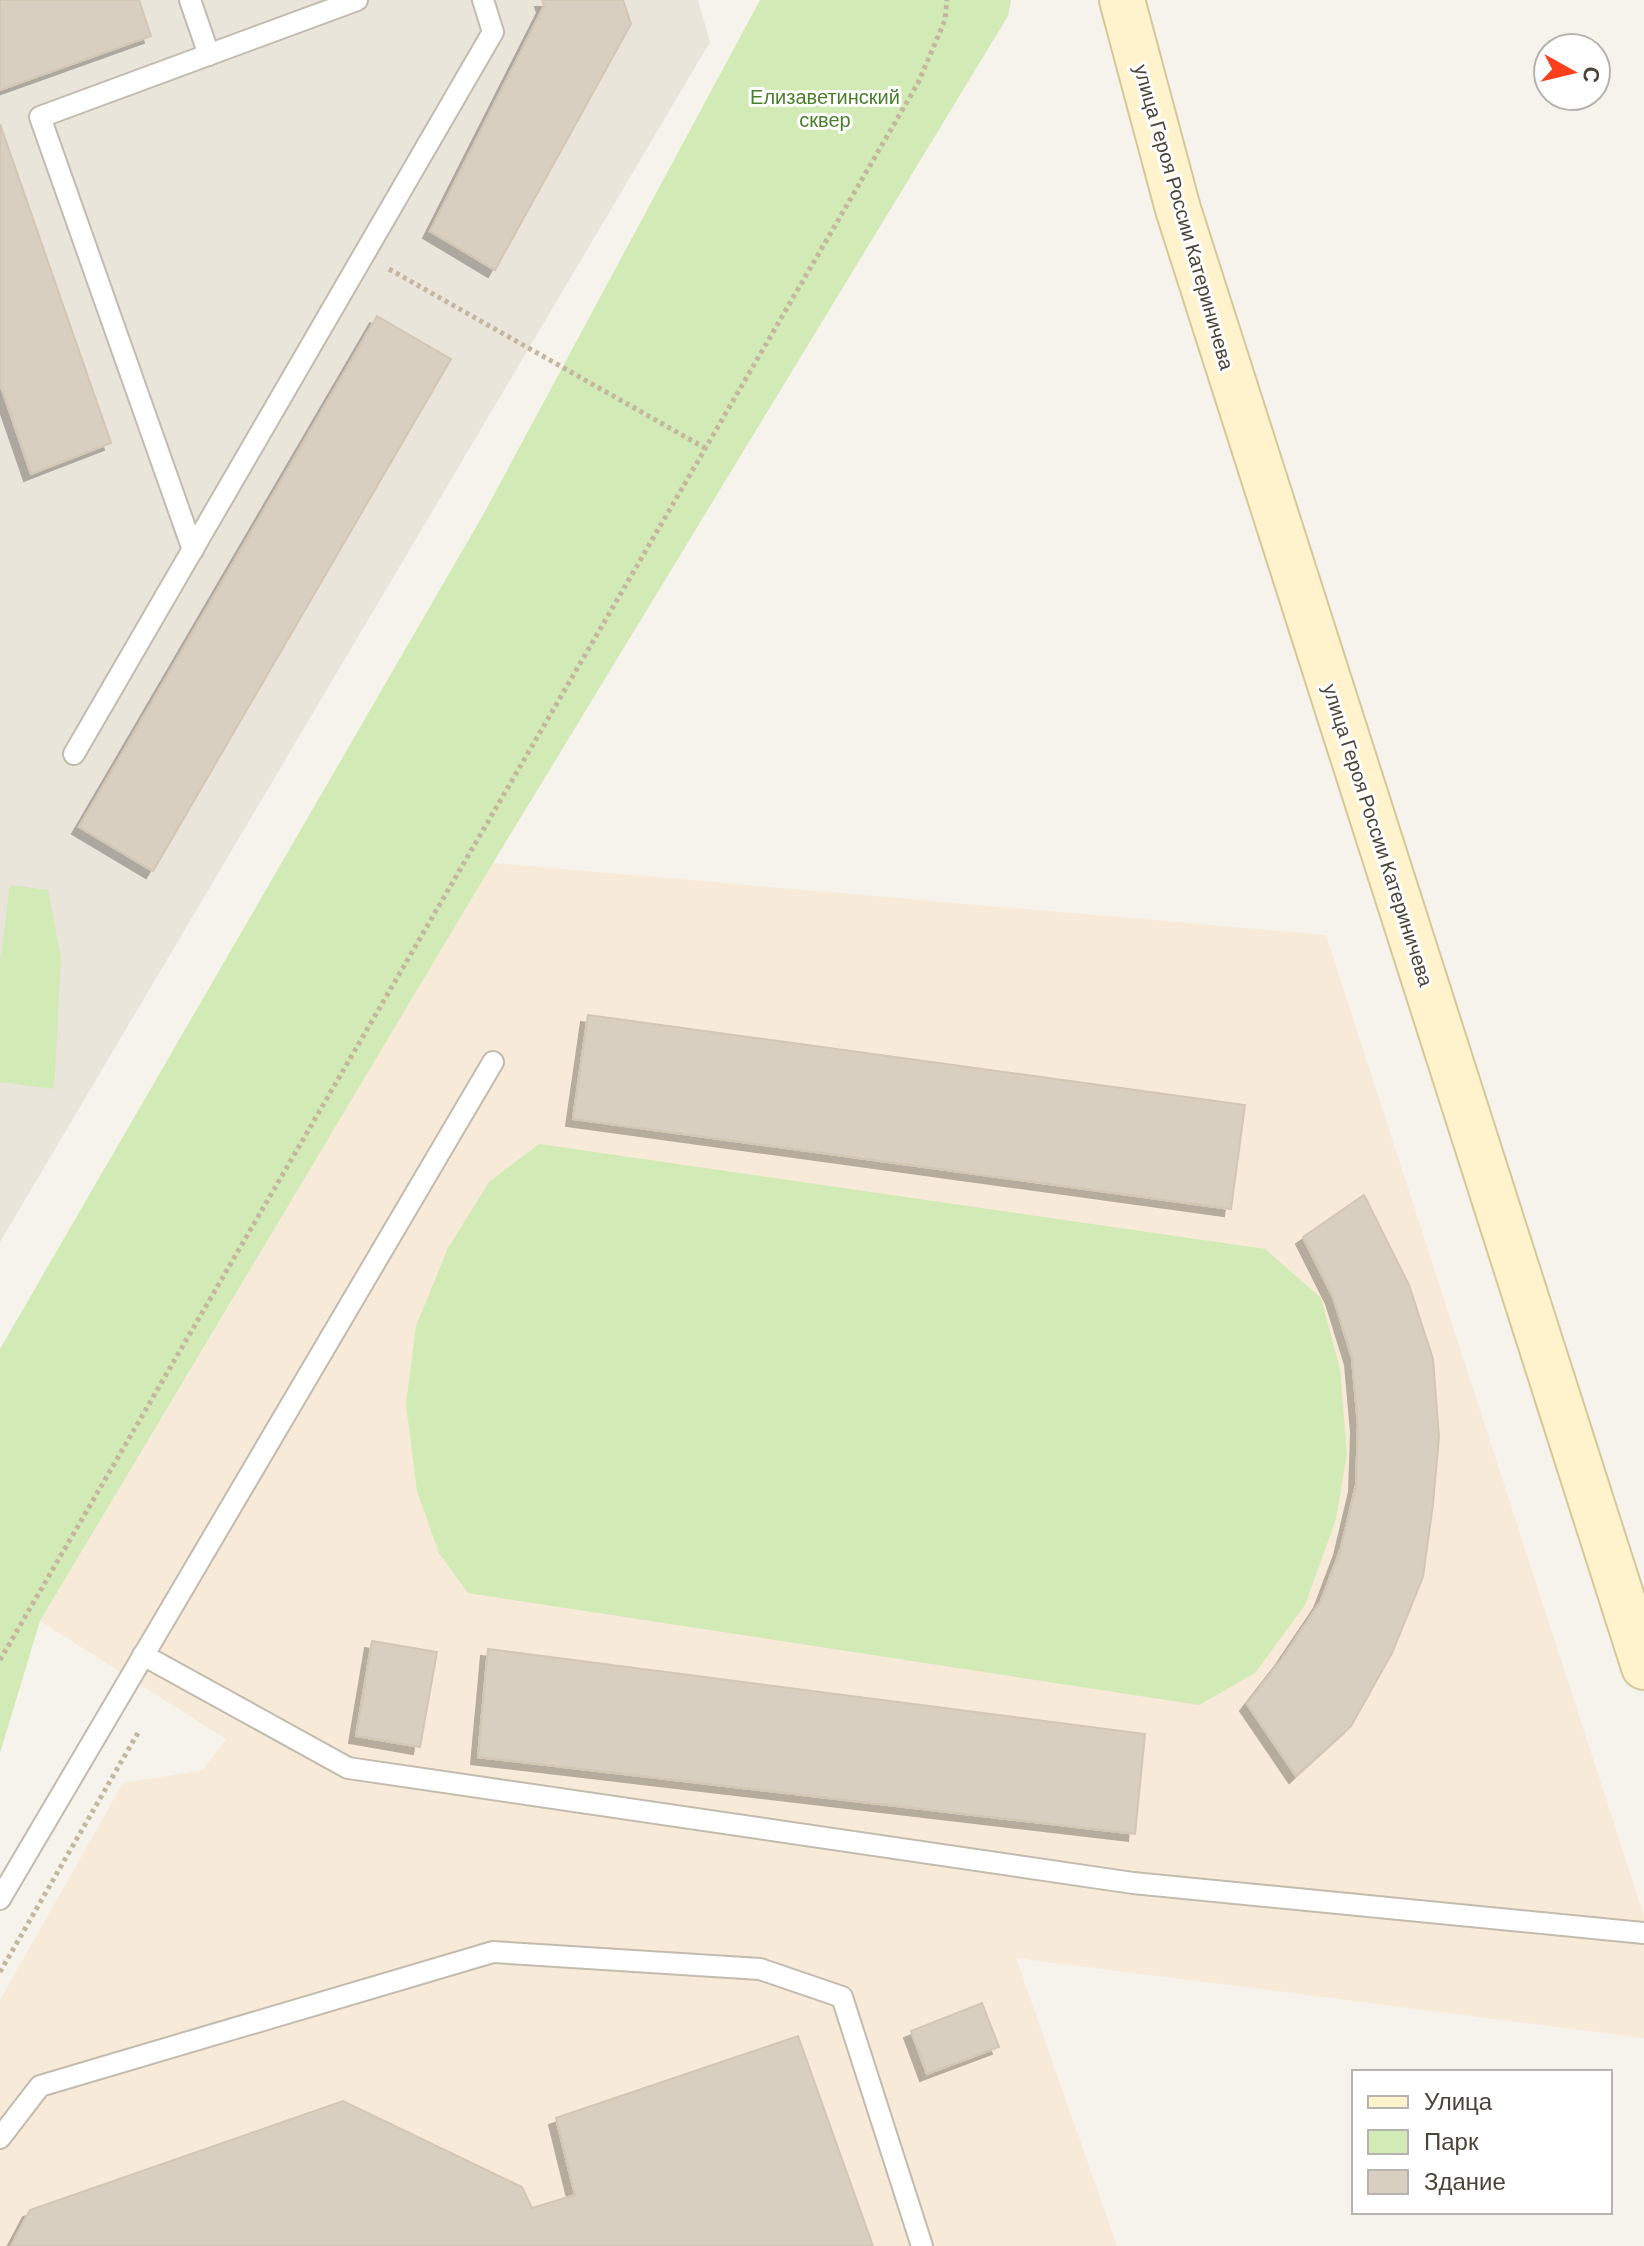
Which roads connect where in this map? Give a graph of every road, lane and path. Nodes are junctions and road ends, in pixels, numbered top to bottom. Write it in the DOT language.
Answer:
graph roads {
  1 [pos="190,0"];
  2 [pos="357,0"];
  3 [pos="483,0"];
  4 [pos="947,0"];
  5 [pos="1122,0"];
  6 [pos="209,55"];
  7 [pos="364,255"];
  8 [pos="705,448"];
  9 [pos="193,550"];
  10 [pos="74,754"];
  11 [pos="493,1062"];
  12 [pos="3,1648"];
  13 [pos="143,1655"];
  14 [pos="0,1660"];
  15 [pos="1644,1667"];
  16 [pos="142,1726"];
  17 [pos="0,1899"];
  18 [pos="1644,1933"];
  19 [pos="0,1972"];
  20 [pos="0,2138"];
  21 [pos="922,2246"];
  1 -- 6 [label="lane"];
  2 -- 6 [label="lane"];
  3 -- 7 [label="lane"];
  4 -- 8 [label="path"];
  5 -- 15 [label="main road, улица Героя России Катериничева"];
  6 -- 9 [label="lane"];
  7 -- 8 [label="path"];
  7 -- 9 [label="lane"];
  8 -- 12 [label="path"];
  9 -- 10 [label="lane"];
  11 -- 13 [label="lane"];
  12 -- 14 [label="path"];
  13 -- 17 [label="lane"];
  13 -- 18 [label="lane"];
  16 -- 19 [label="path"];
  20 -- 21 [label="lane"];
}
